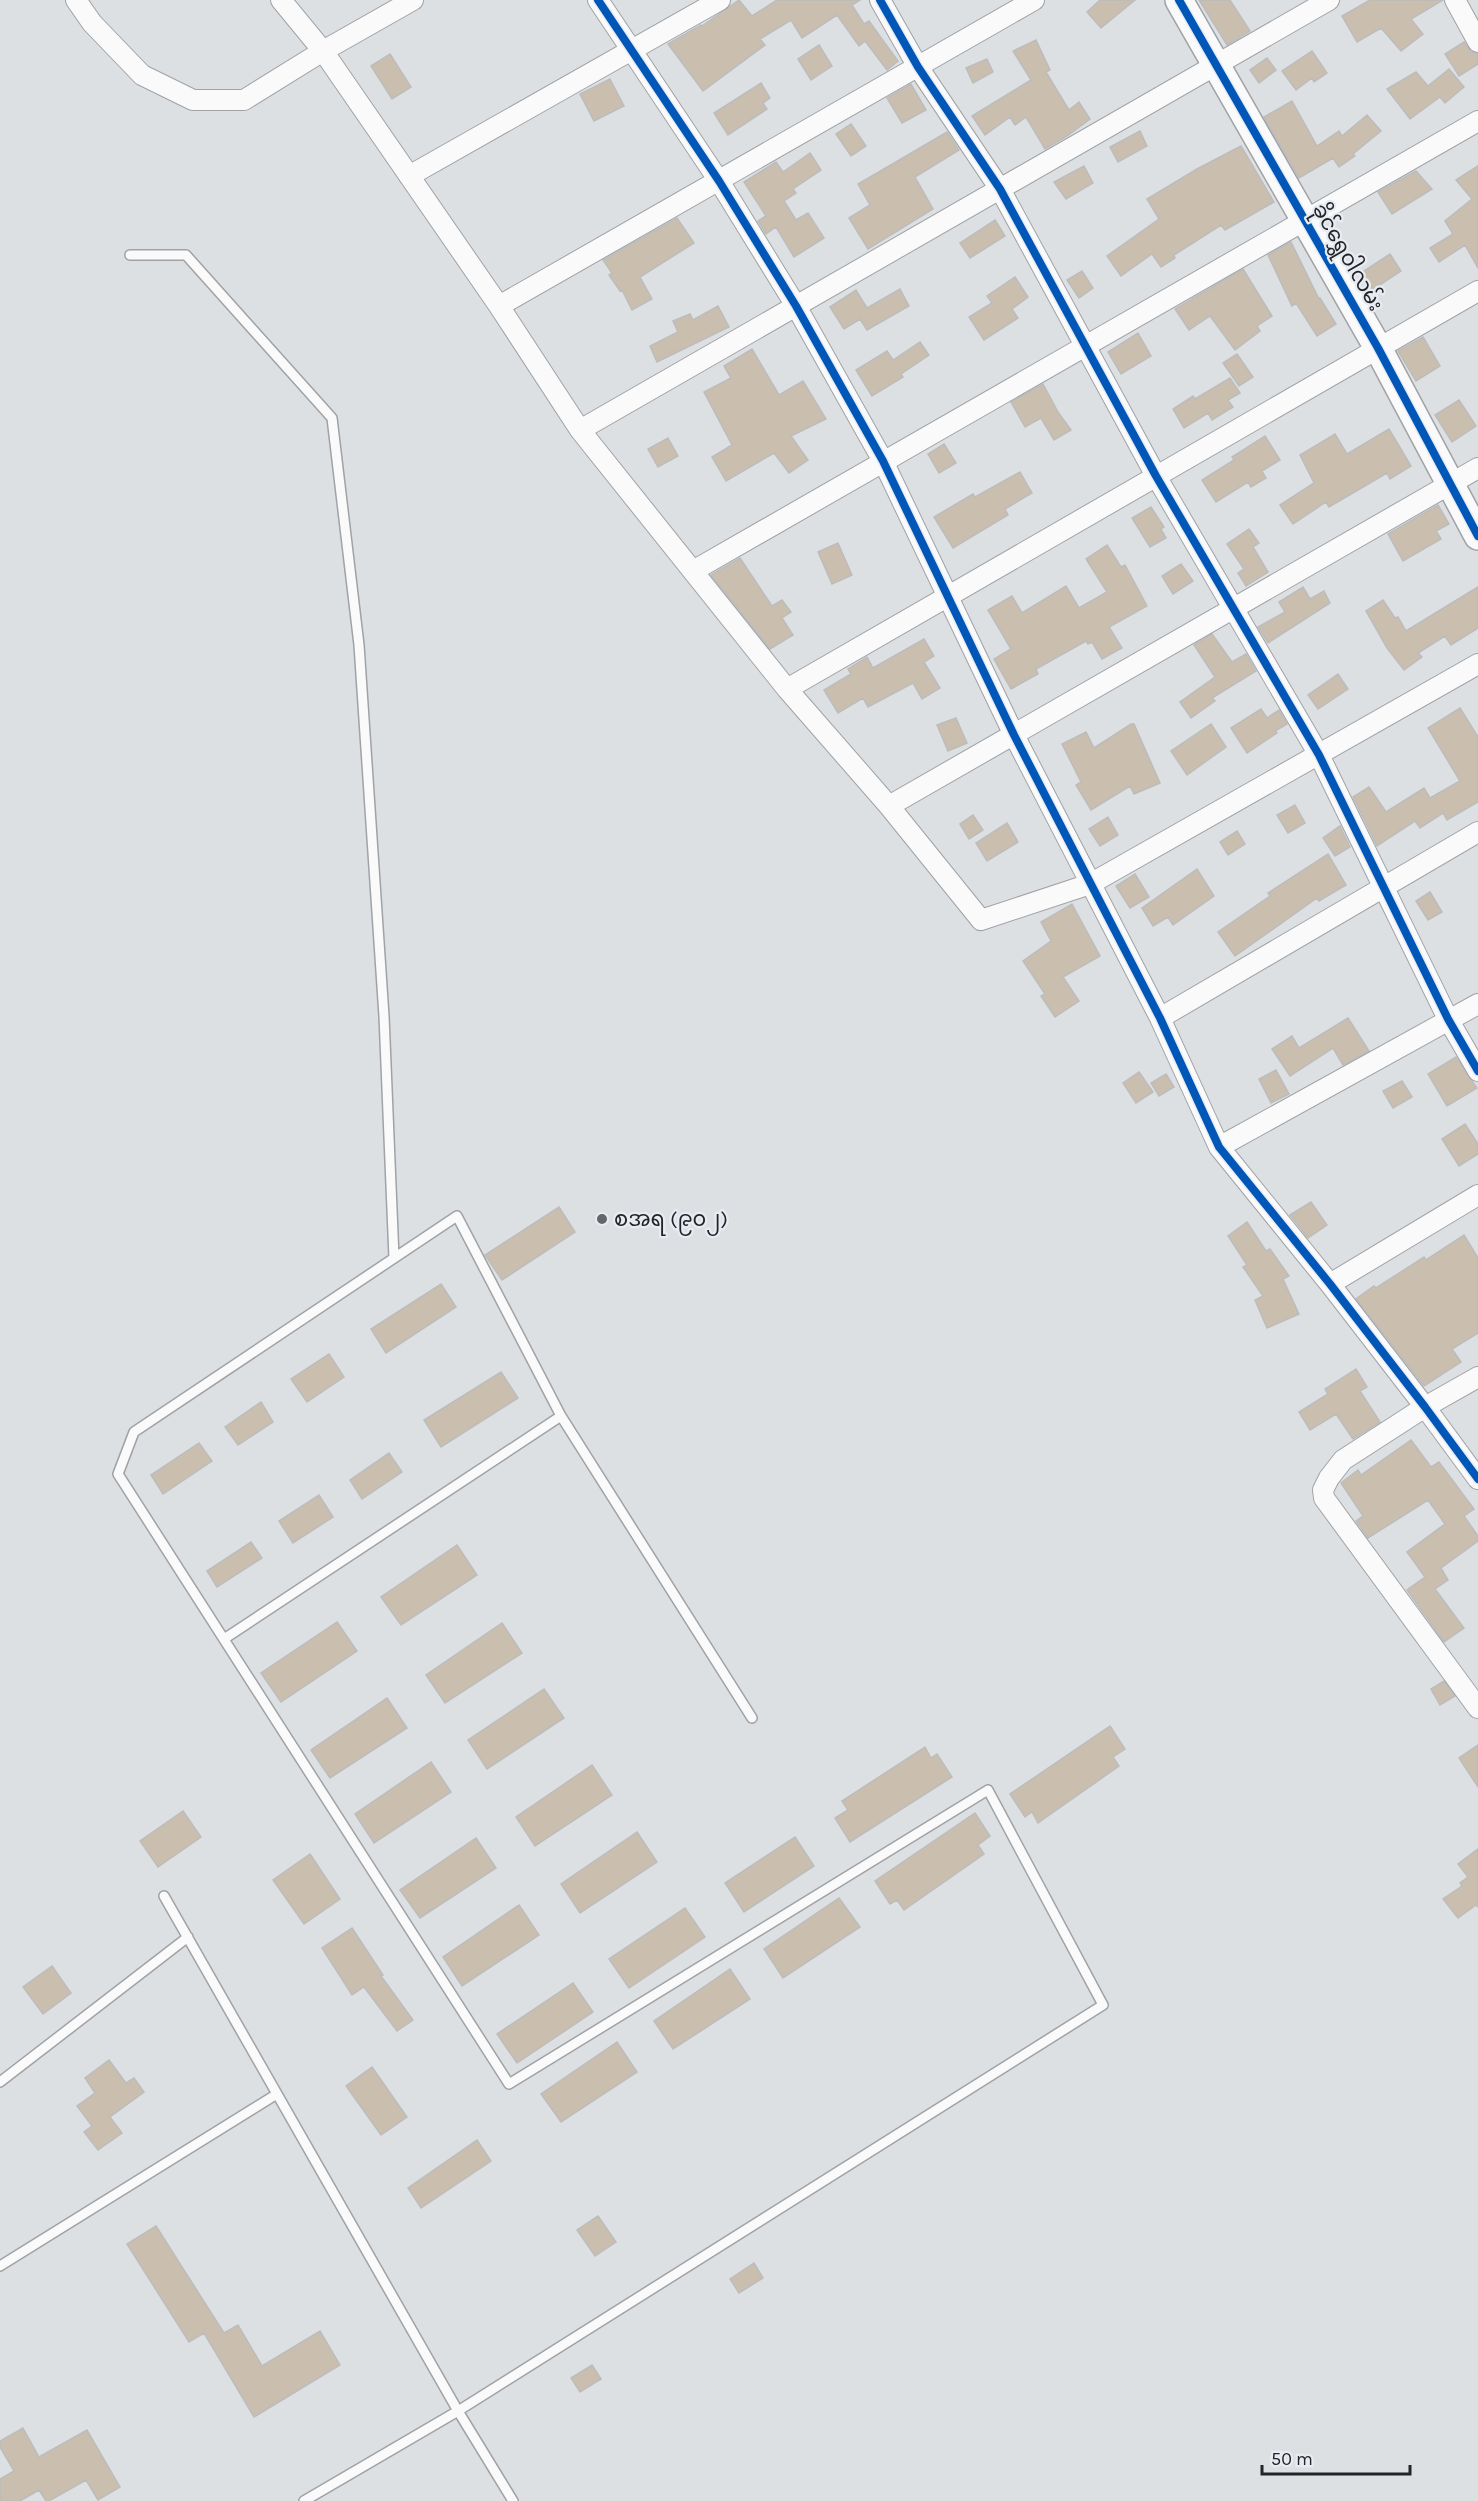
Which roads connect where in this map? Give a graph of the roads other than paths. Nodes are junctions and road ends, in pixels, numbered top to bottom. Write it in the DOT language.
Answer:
graph roads {
  1 [pos="76,0"];
  2 [pos="281,0"];
  3 [pos="413,0"];
  4 [pos="598,0"];
  5 [pos="720,0"];
  6 [pos="880,0"];
  7 [pos="1034,0"];
  8 [pos="1179,0"];
  9 [pos="1329,0"];
  10 [pos="1455,0"];
  11 [pos="1478,42"];
  12 [pos="632,50"];
  13 [pos="323,51"];
  14 [pos="1217,64"];
  15 [pos="918,67"];
  16 [pos="1478,121"];
  17 [pos="410,176"];
  18 [pos="719,181"];
  19 [pos="1000,189"];
  20 [pos="1305,220"];
  21 [pos="130,255"];
  22 [pos="1478,291"];
  23 [pos="499,306"];
  24 [pos="796,306"];
  25 [pos="1084,346"];
  26 [pos="1378,348"];
  27 [pos="579,430"];
  28 [pos="883,461"];
  29 [pos="1478,468"];
  30 [pos="1156,476"];
  31 [pos="1451,483"];
  32 [pos="1478,536"];
  33 [pos="693,571"];
  34 [pos="947,596"];
  35 [pos="1234,608"];
  36 [pos="1478,664"];
  37 [pos="787,689"];
  38 [pos="1014,735"];
  39 [pos="1319,755"];
  40 [pos="889,806"];
  41 [pos="1478,832"];
  42 [pos="1090,884"];
  43 [pos="1383,886"];
  44 [pos="1478,1004"];
  45 [pos="1160,1018"];
  46 [pos="1448,1019"];
  47 [pos="1478,1071"];
  48 [pos="1219,1147"];
  49 [pos="1478,1195"];
  50 [pos="394,1258"];
  51 [pos="1330,1284"];
  52 [pos="1478,1377"];
  53 [pos="1425,1407"];
  54 [pos="561,1416"];
  55 [pos="1478,1479"];
  56 [pos="224,1639"];
  57 [pos="1478,1708"];
  58 [pos="753,1718"];
  59 [pos="164,1896"];
  60 [pos="188,1937"];
  61 [pos="0,2082"];
  62 [pos="277,2094"];
  63 [pos="0,2266"];
  64 [pos="458,2411"];
  65 [pos="304,2501"];
  66 [pos="513,2501"];
  1 -- 13 [label="street"];
  2 -- 13 [label="street"];
  3 -- 13 [label="street"];
  4 -- 12 [label="street"];
  5 -- 12 [label="street"];
  6 -- 15 [label="street"];
  7 -- 15 [label="street"];
  8 -- 14 [label="street, ခိုင်ရွှေဝါလမ်း"];
  9 -- 14 [label="street"];
  10 -- 11 [label="street"];
  12 -- 17 [label="street"];
  12 -- 18 [label="street"];
  13 -- 17 [label="street"];
  14 -- 19 [label="street"];
  14 -- 20 [label="street, ခိုင်ရွှေဝါလမ်း"];
  15 -- 18 [label="street"];
  15 -- 19 [label="street"];
  16 -- 20 [label="street"];
  17 -- 23 [label="street"];
  18 -- 23 [label="street"];
  18 -- 24 [label="street"];
  19 -- 24 [label="street"];
  19 -- 25 [label="street"];
  20 -- 25 [label="street"];
  20 -- 26 [label="street, ခိုင်ရွှေဝါလမ်း"];
  21 -- 50 [label="lane"];
  22 -- 26 [label="street"];
  23 -- 27 [label="street"];
  24 -- 27 [label="street"];
  24 -- 28 [label="street"];
  25 -- 28 [label="street"];
  25 -- 30 [label="street"];
  26 -- 30 [label="street"];
  26 -- 31 [label="street, ခိုင်ရွှေဝါလမ်း"];
  27 -- 33 [label="street"];
  28 -- 33 [label="street"];
  28 -- 34 [label="street"];
  29 -- 31 [label="street"];
  30 -- 34 [label="street"];
  30 -- 35 [label="street"];
  31 -- 32 [label="street, ခိုင်ရွှေဝါလမ်း"];
  31 -- 35 [label="street"];
  33 -- 37 [label="street"];
  34 -- 37 [label="street"];
  34 -- 38 [label="street"];
  35 -- 38 [label="street"];
  35 -- 39 [label="street"];
  36 -- 39 [label="street"];
  37 -- 40 [label="street"];
  38 -- 40 [label="street"];
  38 -- 42 [label="street"];
  39 -- 42 [label="street"];
  39 -- 43 [label="street"];
  40 -- 42 [label="street"];
  41 -- 43 [label="street"];
  42 -- 45 [label="street"];
  43 -- 45 [label="street"];
  43 -- 46 [label="street"];
  44 -- 46 [label="street"];
  45 -- 48 [label="street"];
  46 -- 47 [label="street"];
  46 -- 48 [label="street"];
  48 -- 51 [label="street"];
  49 -- 51 [label="street"];
  50 -- 54 [label="lane"];
  50 -- 56 [label="lane"];
  51 -- 53 [label="street"];
  52 -- 53 [label="street"];
  53 -- 55 [label="street"];
  53 -- 57 [label="street"];
  54 -- 56 [label="lane"];
  54 -- 58 [label="lane"];
  56 -- 64 [label="lane"];
  59 -- 60 [label="lane"];
  60 -- 61 [label="lane"];
  60 -- 62 [label="lane"];
  62 -- 63 [label="lane"];
  62 -- 64 [label="lane"];
  64 -- 65 [label="lane"];
  64 -- 66 [label="lane"];
}
